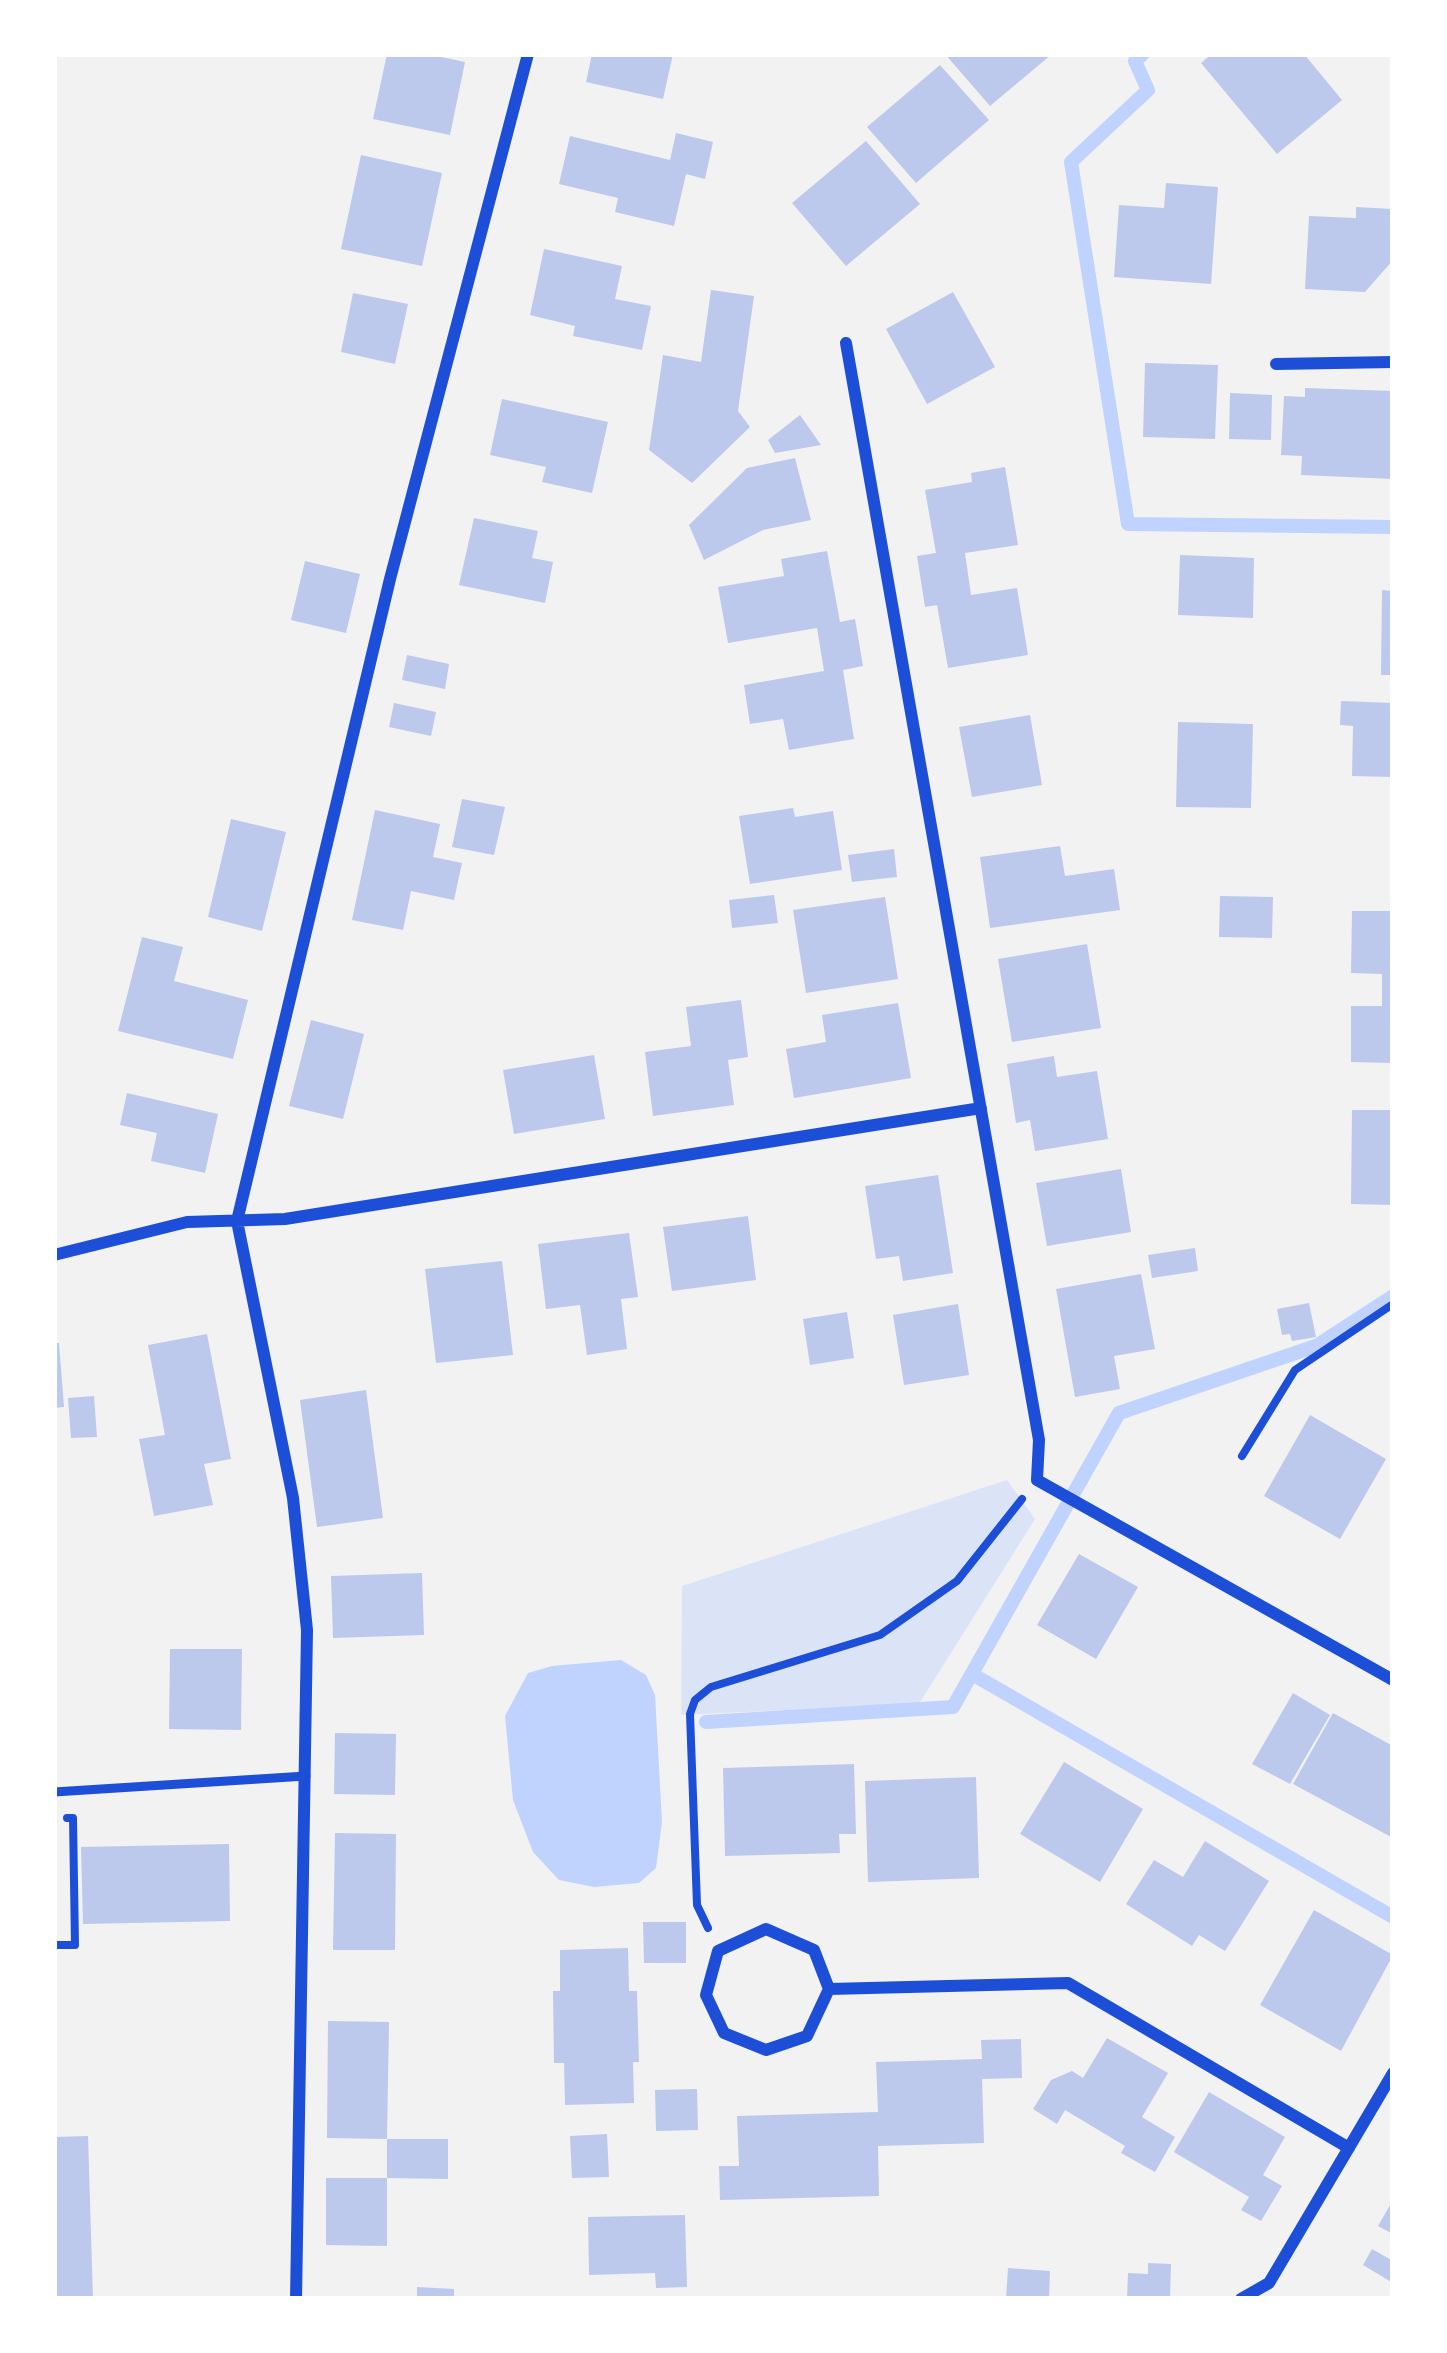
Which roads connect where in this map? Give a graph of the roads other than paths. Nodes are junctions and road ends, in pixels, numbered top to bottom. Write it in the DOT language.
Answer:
graph roads {
  1 [pos="528,54"];
  2 [pos="845,343"];
  3 [pos="1393,362"];
  4 [pos="1276,364"];
  5 [pos="981,1108"];
  6 [pos="237,1221"];
  7 [pos="54,1255"];
  8 [pos="1393,1680"];
  9 [pos="306,1776"];
  10 [pos="54,1792"];
  11 [pos="829,1989"];
  12 [pos="1393,2073"];
  13 [pos="1349,2148"];
  14 [pos="296,2299"];
  15 [pos="1241,2299"];
  1 -- 6 [label="street"];
  2 -- 5 [label="street"];
  3 -- 4 [label="street"];
  5 -- 6 [label="street"];
  5 -- 8 [label="street"];
  6 -- 7 [label="street"];
  6 -- 9 [label="street"];
  9 -- 10 [label="lane"];
  9 -- 14 [label="street"];
  11 -- 11 [label="street"];
  11 -- 13 [label="street"];
  12 -- 13 [label="street"];
  13 -- 15 [label="street"];
}
